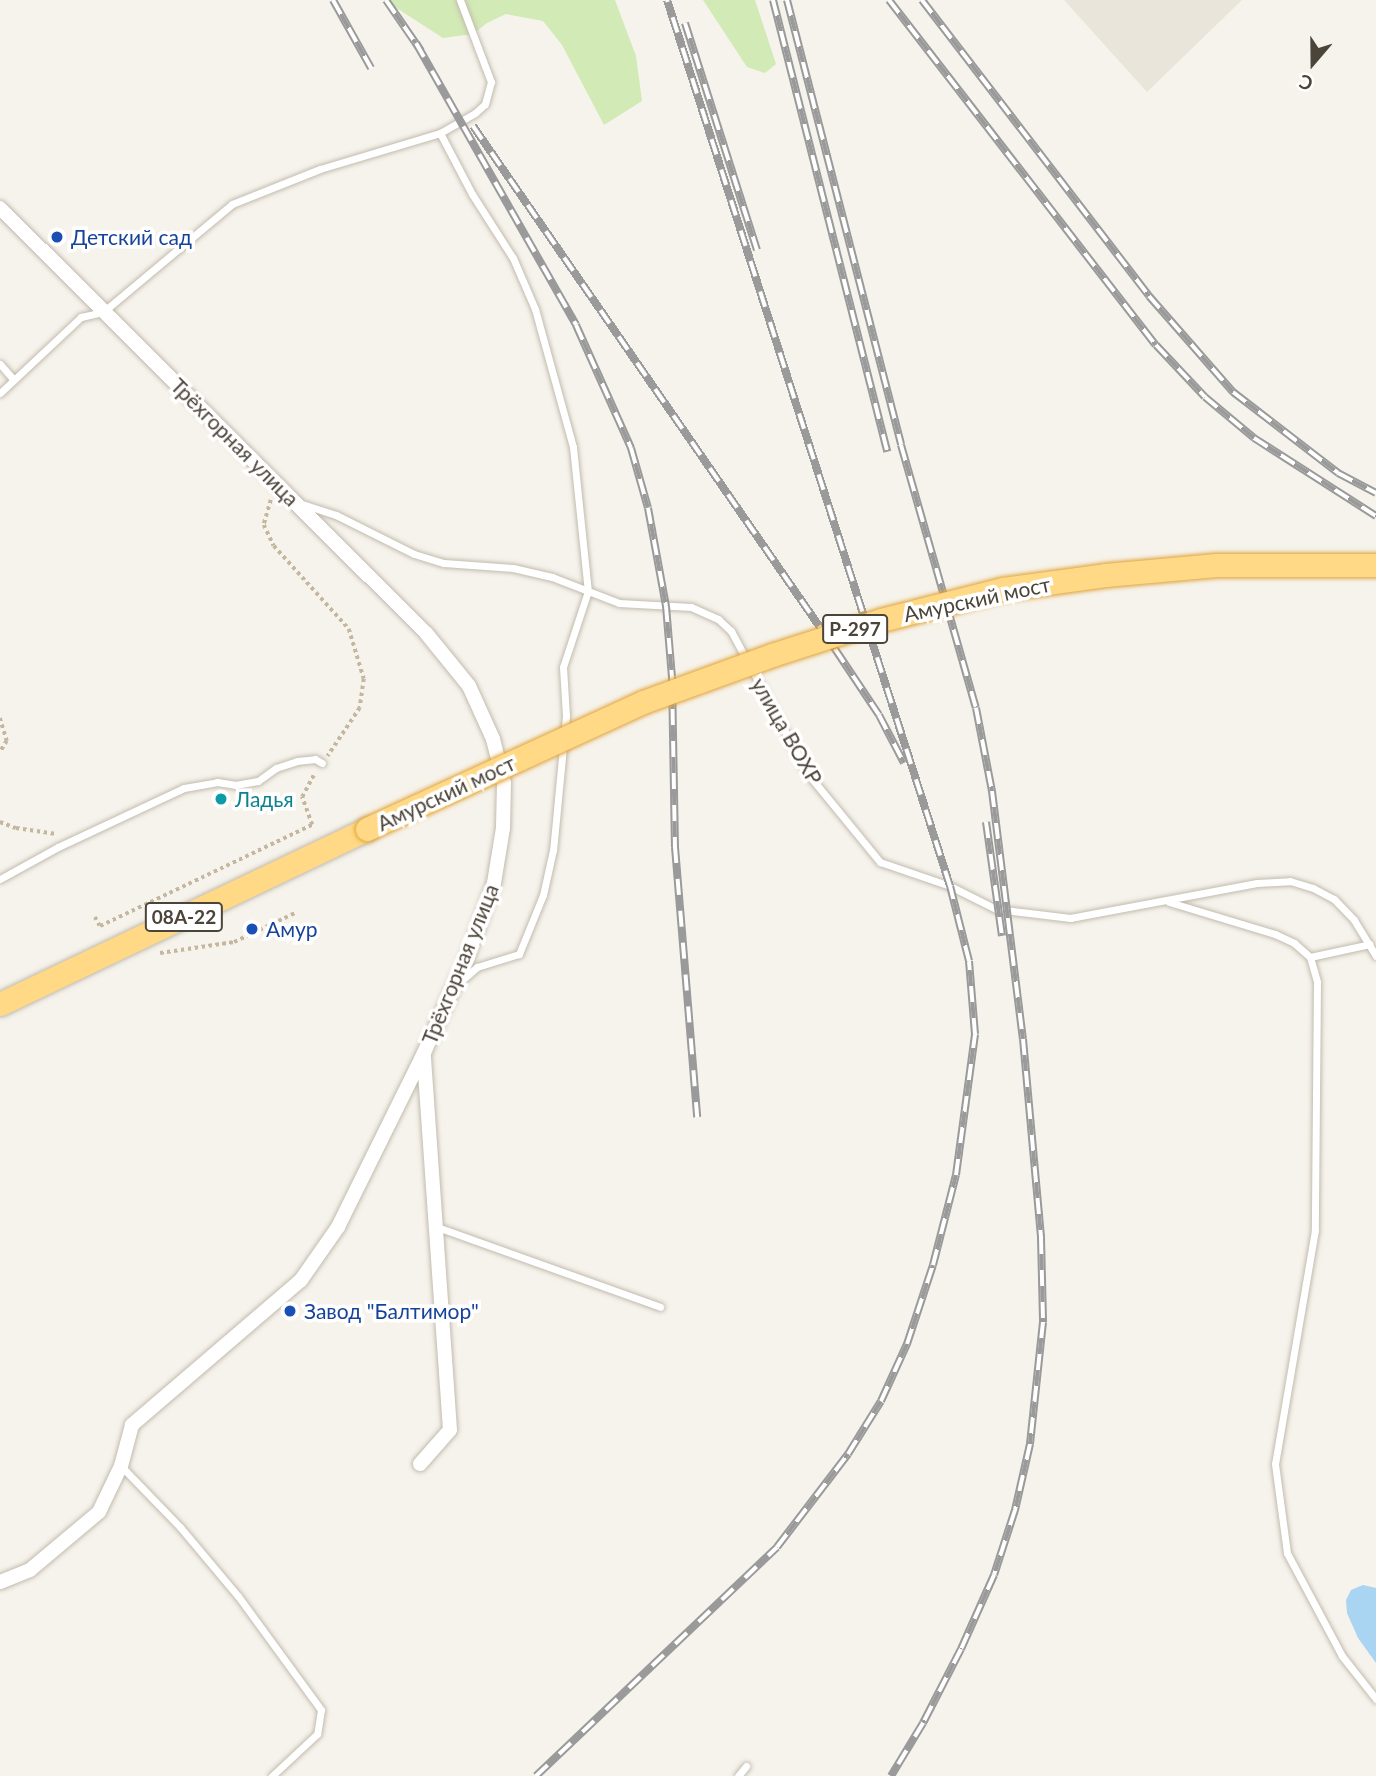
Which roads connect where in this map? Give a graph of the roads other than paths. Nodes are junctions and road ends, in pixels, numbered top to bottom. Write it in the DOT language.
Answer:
graph roads {
  1 [pos="460,0"];
  2 [pos="440,133"];
  3 [pos="0,208"];
  4 [pos="103,312"];
  5 [pos="0,364"];
  6 [pos="14,380"];
  7 [pos="0,393"];
  8 [pos="295,502"];
  9 [pos="1376,565"];
  10 [pos="588,591"];
  11 [pos="322,763"];
  12 [pos="367,829"];
  13 [pos="0,879"];
  14 [pos="1168,902"];
  15 [pos="1370,944"];
  16 [pos="1376,956"];
  17 [pos="1310,957"];
  18 [pos="453,988"];
  19 [pos="0,1004"];
  20 [pos="424,1053"];
  21 [pos="436,1227"];
  22 [pos="660,1307"];
  23 [pos="420,1464"];
  24 [pos="121,1466"];
  25 [pos="0,1582"];
  26 [pos="1376,1699"];
  27 [pos="746,1766"];
  28 [pos="272,1776"];
  29 [pos="738,1776"];
  1 -- 2 [label="lane"];
  2 -- 4 [label="lane"];
  2 -- 10 [label="lane"];
  3 -- 4 [label="street, Трёхгорная улица"];
  4 -- 6 [label="lane"];
  4 -- 8 [label="street, Трёхгорная улица"];
  5 -- 6 [label="lane"];
  6 -- 7 [label="lane"];
  8 -- 10 [label="lane, улица ВОХР"];
  8 -- 18 [label="street, Трёхгорная улица"];
  9 -- 12 [label="highway, Амурский мост / Р-297, bridge"];
  10 -- 14 [label="lane, улица ВОХР"];
  10 -- 18 [label="lane"];
  11 -- 13 [label="lane"];
  12 -- 19 [label="highway, 08А-22"];
  14 -- 15 [label="lane, улица ВОХР"];
  14 -- 17 [label="lane"];
  15 -- 16 [label="lane, улица ВОХР"];
  15 -- 17 [label="lane"];
  17 -- 26 [label="lane"];
  18 -- 20 [label="street, Трёхгорная улица"];
  20 -- 21 [label="street"];
  20 -- 24 [label="street, Трёхгорная улица"];
  21 -- 22 [label="lane"];
  21 -- 23 [label="street"];
  24 -- 25 [label="street, Трёхгорная улица"];
  24 -- 28 [label="lane"];
  27 -- 29 [label="lane"];
}
